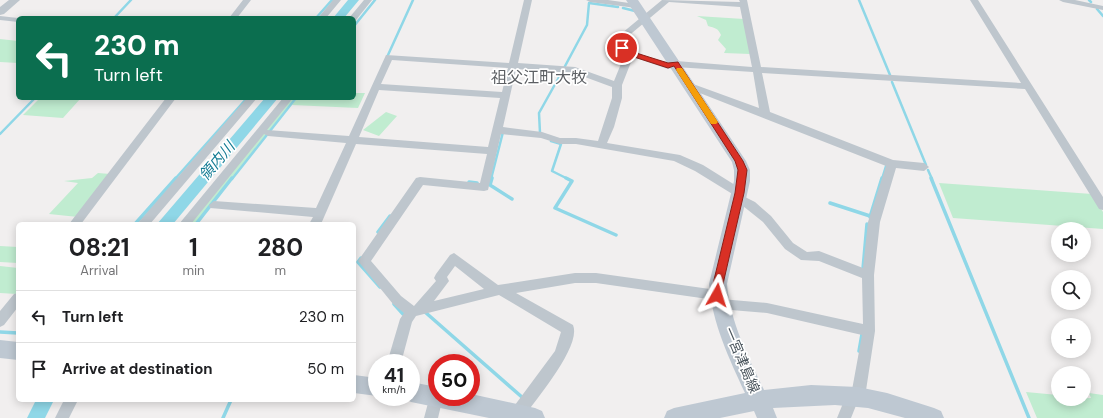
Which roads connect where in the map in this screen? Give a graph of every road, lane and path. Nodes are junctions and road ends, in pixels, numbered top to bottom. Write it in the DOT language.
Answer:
graph roads {
  1 [pos="15,0"];
  2 [pos="247,0"];
  3 [pos="337,0"];
  4 [pos="368,0"];
  5 [pos="528,0"];
  6 [pos="590,0"];
  7 [pos="974,0"];
  8 [pos="1063,0"];
  9 [pos="744,3"];
  10 [pos="638,8"];
  11 [pos="1103,8"];
  12 [pos="0,12"];
  13 [pos="235,16"];
  14 [pos="324,16"];
  15 [pos="355,16"];
  16 [pos="0,18"];
  17 [pos="16,20"];
  18 [pos="630,53"];
  19 [pos="676,64"];
  20 [pos="512,65"];
  21 [pos="756,70"];
  22 [pos="617,85"];
  23 [pos="690,86"];
  24 [pos="1028,86"];
  25 [pos="376,87"];
  26 [pos="506,95"];
  27 [pos="169,100"];
  28 [pos="250,100"];
  29 [pos="286,100"];
  30 [pos="765,113"];
  31 [pos="498,130"];
  32 [pos="268,133"];
  33 [pos="353,140"];
  34 [pos="601,146"];
  35 [pos="492,151"];
  36 [pos="892,164"];
  37 [pos="924,167"];
  38 [pos="739,195"];
  39 [pos="1102,202"];
  40 [pos="214,205"];
  41 [pos="320,213"];
  42 [pos="77,222"];
  43 [pos="145,222"];
  44 [pos="187,222"];
  45 [pos="316,222"];
  46 [pos="868,275"];
  47 [pos="498,291"];
  48 [pos="718,300"];
  49 [pos="16,301"];
  50 [pos="416,310"];
  51 [pos="0,321"];
  52 [pos="868,330"];
  53 [pos="0,349"];
  54 [pos="16,351"];
  55 [pos="396,354"];
  56 [pos="356,384"];
  57 [pos="368,386"];
  58 [pos="856,396"];
  59 [pos="759,400"];
  60 [pos="70,402"];
  61 [pos="434,406"];
  62 [pos="479,406"];
  63 [pos="698,415"];
  64 [pos="526,416"];
  65 [pos="62,418"];
  66 [pos="431,418"];
  67 [pos="674,418"];
  68 [pos="767,418"];
  69 [pos="844,418"];
  70 [pos="934,418"];
  1 -- 12 [label="street"];
  2 -- 13 [label="street"];
  3 -- 14 [label="street"];
  4 -- 15 [label="street"];
  5 -- 20 [label="street"];
  6 -- 10 [label="street"];
  7 -- 24 [label="street"];
  8 -- 11 [label="street"];
  9 -- 10 [label="street"];
  9 -- 21 [label="street"];
  10 -- 18 [label="street"];
  10 -- 19 [label="main road, 一宮津島線"];
  16 -- 17 [label="street"];
  18 -- 19 [label="street"];
  18 -- 22 [label="street"];
  19 -- 21 [label="street"];
  19 -- 23 [label="main road, 一宮津島線"];
  20 -- 22 [label="street"];
  20 -- 25 [label="street"];
  20 -- 26 [label="street"];
  21 -- 24 [label="street"];
  21 -- 30 [label="street"];
  22 -- 34 [label="street"];
  23 -- 30 [label="street"];
  23 -- 38 [label="main road, 一宮津島線"];
  24 -- 39 [label="street"];
  25 -- 26 [label="street"];
  25 -- 33 [label="street"];
  26 -- 31 [label="street"];
  27 -- 42 [label="street"];
  28 -- 43 [label="street"];
  29 -- 44 [label="street"];
  30 -- 36 [label="street"];
  31 -- 34 [label="street"];
  31 -- 35 [label="street"];
  32 -- 33 [label="street"];
  33 -- 35 [label="street"];
  33 -- 41 [label="street"];
  34 -- 38 [label="street"];
  35 -- 50 [label="street"];
  36 -- 37 [label="street"];
  36 -- 46 [label="street"];
  38 -- 46 [label="street"];
  38 -- 48 [label="main road, 一宮津島線"];
  40 -- 41 [label="street"];
  41 -- 45 [label="street"];
  46 -- 52 [label="street"];
  47 -- 48 [label="street"];
  47 -- 50 [label="street"];
  47 -- 50 [label="street"];
  47 -- 64 [label="street"];
  48 -- 52 [label="street"];
  48 -- 59 [label="main road, 一宮津島線"];
  49 -- 51 [label="street"];
  50 -- 55 [label="street"];
  52 -- 58 [label="street"];
  53 -- 54 [label="main road"];
  56 -- 57 [label="main road"];
  58 -- 59 [label="main road"];
  58 -- 69 [label="street"];
  58 -- 70 [label="main road"];
  59 -- 63 [label="main road"];
  59 -- 68 [label="main road, 一宮津島線"];
  60 -- 65 [label="street"];
  61 -- 66 [label="street"];
  62 -- 64 [label="main road"];
  63 -- 67 [label="main road"];
}
